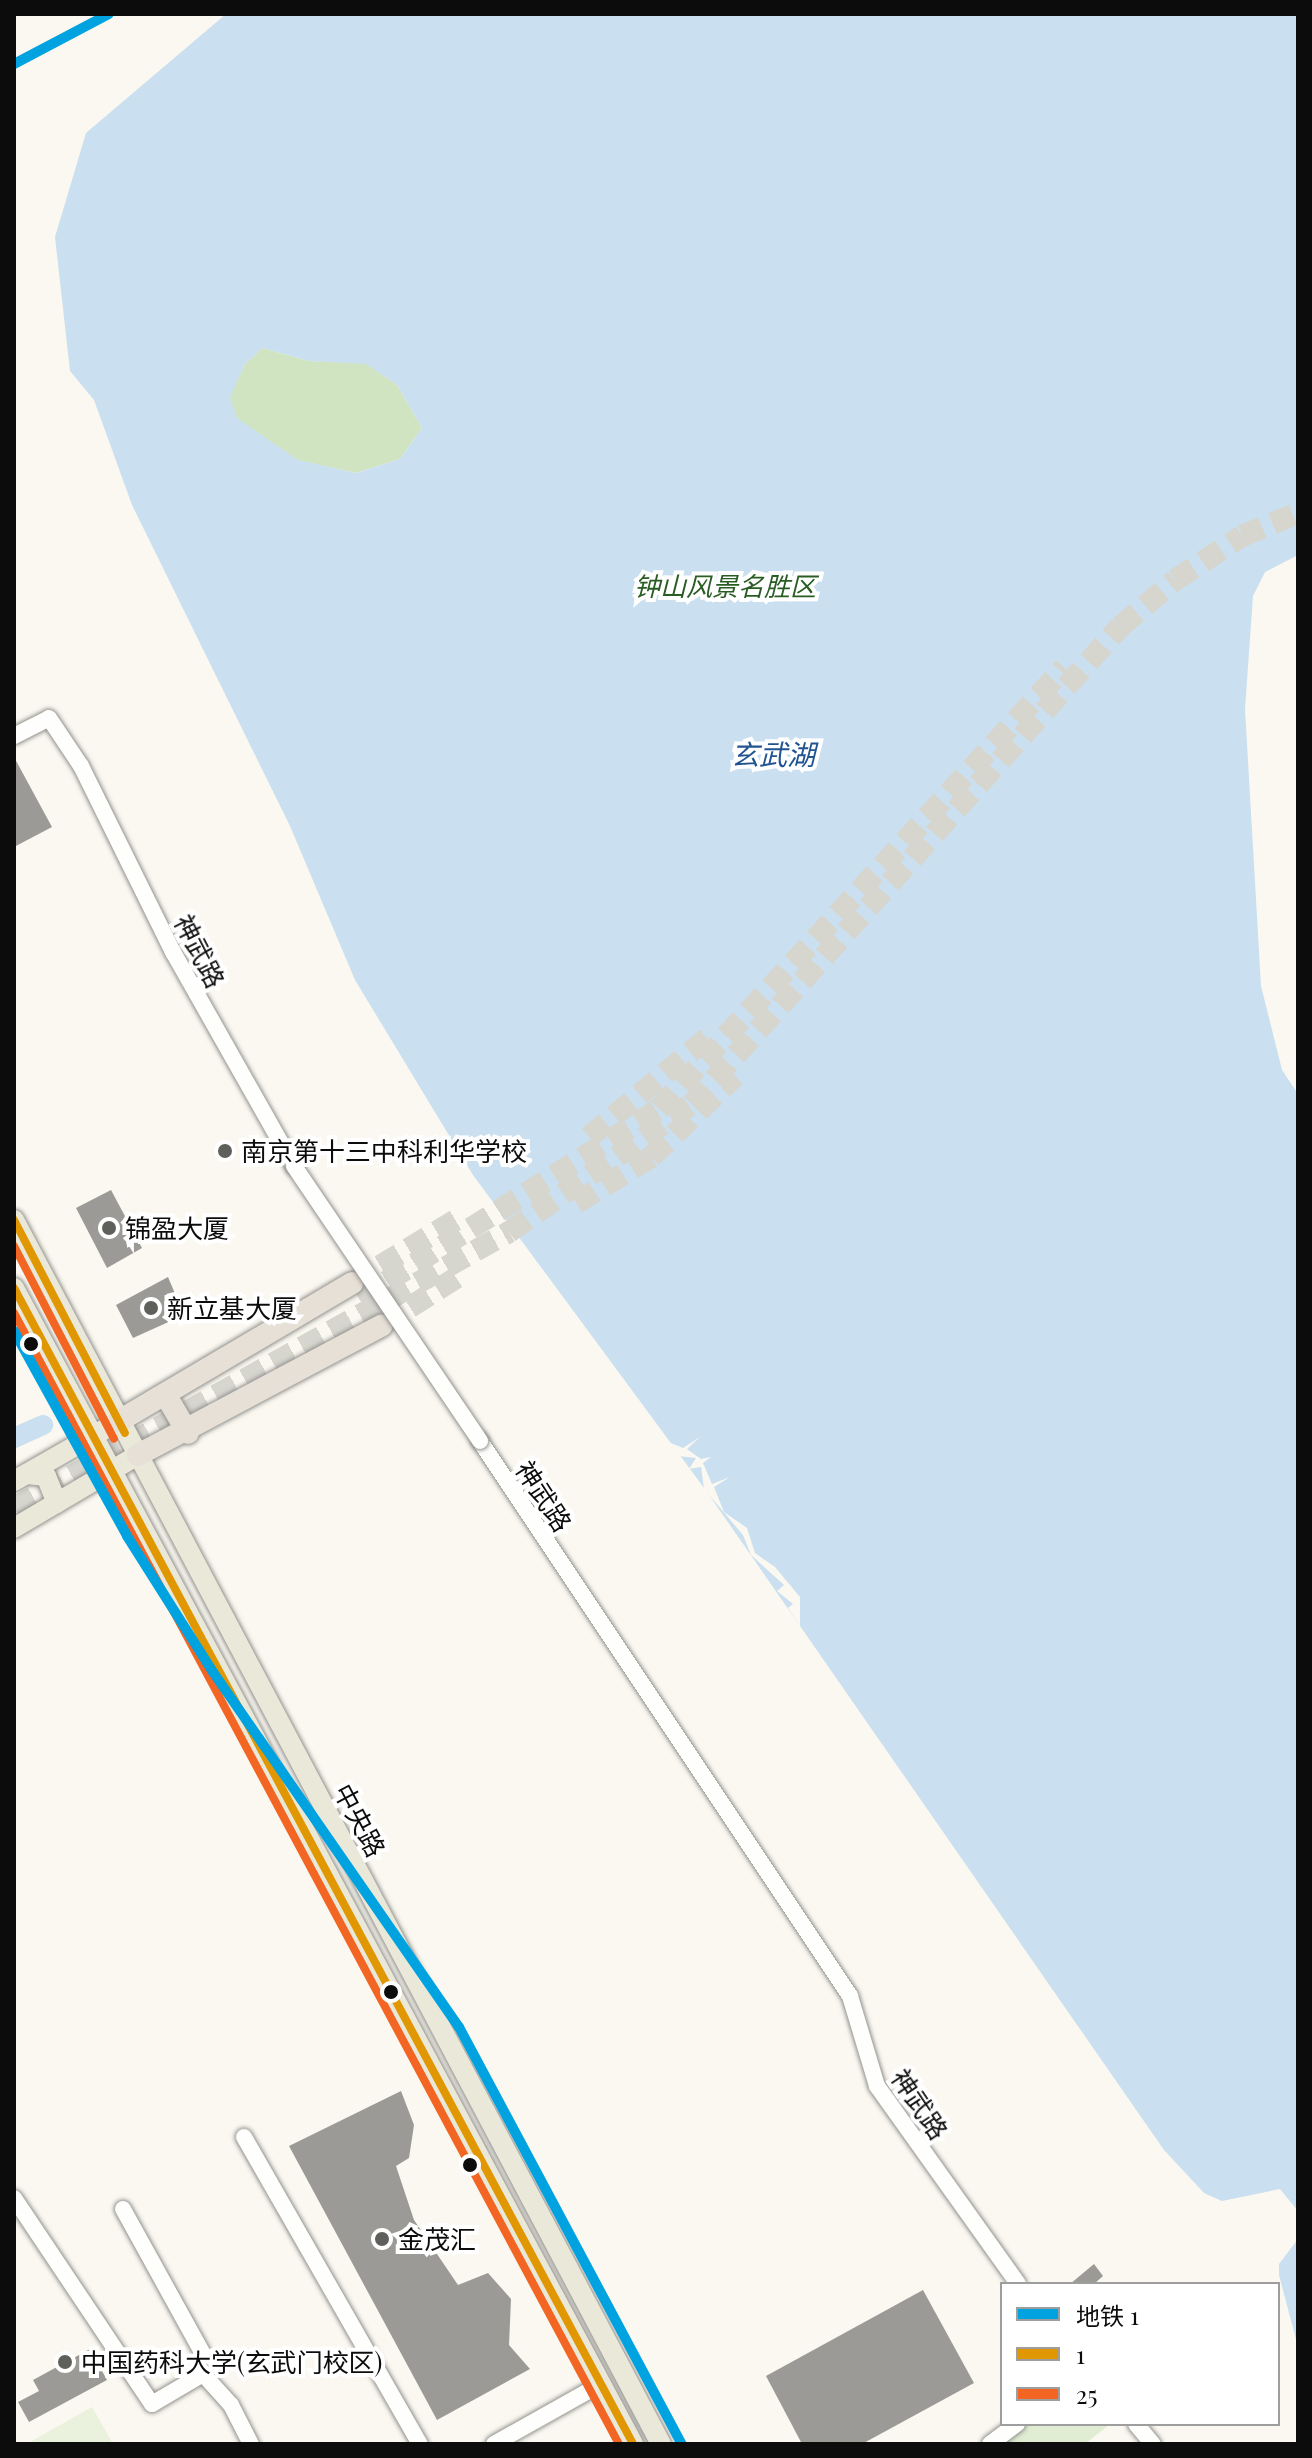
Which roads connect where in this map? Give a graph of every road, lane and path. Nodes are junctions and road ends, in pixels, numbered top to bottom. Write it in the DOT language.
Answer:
graph roads {
  1 [pos="14,736"];
  2 [pos="14,1220"];
  3 [pos="352,1283"];
  4 [pos="14,1288"];
  5 [pos="382,1325"];
  6 [pos="165,1394"];
  7 [pos="119,1421"];
  8 [pos="188,1433"];
  9 [pos="92,1436"];
  10 [pos="138,1455"];
  11 [pos="112,1470"];
  12 [pos="21,1478"];
  13 [pos="57,1503"];
  14 [pos="14,1528"];
  15 [pos="244,2137"];
  16 [pos="14,2198"];
  17 [pos="123,2209"];
  18 [pos="1017,2282"];
  19 [pos="203,2354"];
  20 [pos="601,2384"];
  21 [pos="1014,2426"];
  22 [pos="1138,2426"];
  23 [pos="251,2444"];
  24 [pos="420,2444"];
  25 [pos="494,2444"];
  26 [pos="633,2444"];
  27 [pos="661,2444"];
  28 [pos="990,2444"];
  29 [pos="1153,2444"];
  1 -- 18 [label="street, 神武路, bridge"];
  2 -- 7 [label="main road, 中央路"];
  3 -- 6 [label="highway"];
  4 -- 9 [label="main road, 中央路"];
  5 -- 8 [label="highway"];
  6 -- 7 [label="highway"];
  6 -- 8 [label="highway"];
  7 -- 9 [label="main road"];
  7 -- 10 [label="main road, 中央路"];
  8 -- 10 [label="highway"];
  9 -- 11 [label="main road, 中央路"];
  9 -- 12 [label="main road"];
  10 -- 11 [label="main road"];
  10 -- 27 [label="main road, 中央路"];
  11 -- 13 [label="main road"];
  11 -- 20 [label="main road, 中央路"];
  12 -- 13 [label="main road"];
  13 -- 14 [label="main road"];
  15 -- 24 [label="street"];
  16 -- 23 [label="street"];
  17 -- 19 [label="street"];
  20 -- 25 [label="street"];
  20 -- 26 [label="main road, 中央路"];
  21 -- 28 [label="street"];
  22 -- 29 [label="street"];
}
